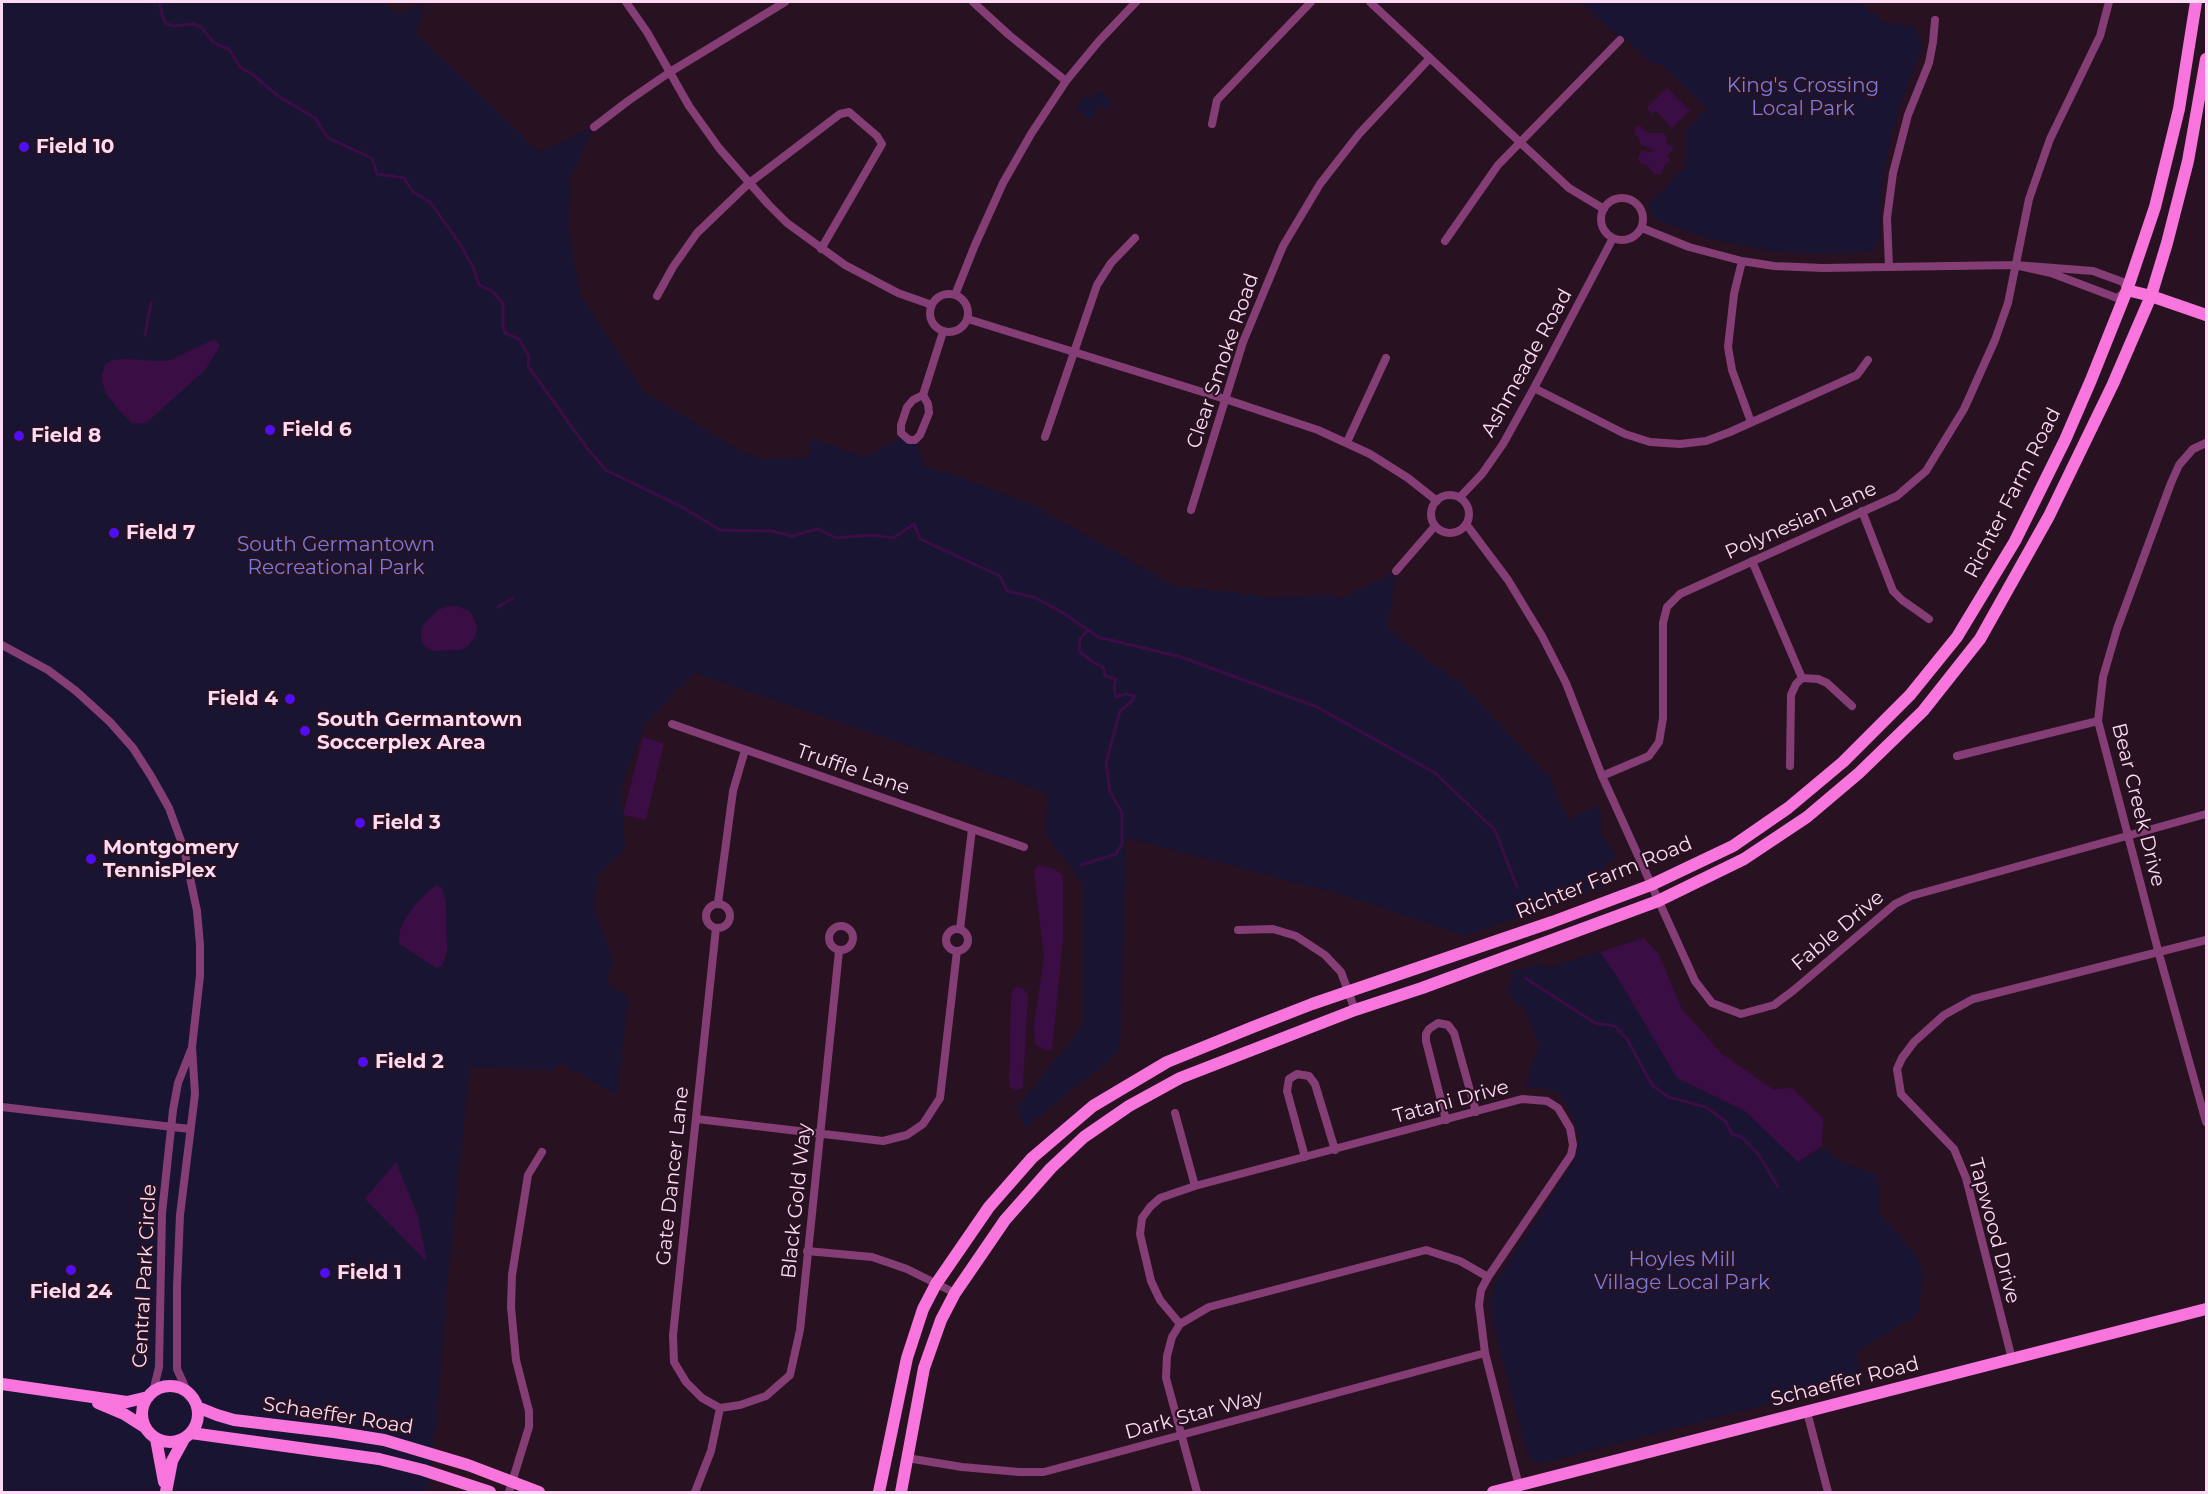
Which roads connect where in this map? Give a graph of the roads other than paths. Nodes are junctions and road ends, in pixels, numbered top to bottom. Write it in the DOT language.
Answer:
graph roads {
  1 [pos="626,2"];
  2 [pos="785,2"];
  3 [pos="973,2"];
  4 [pos="1137,2"];
  5 [pos="1311,2"];
  6 [pos="1370,2"];
  7 [pos="2109,2"];
  8 [pos="2196,2"];
  9 [pos="1935,20"];
  10 [pos="1620,40"];
  11 [pos="1430,58"];
  12 [pos="2206,59"];
  13 [pos="670,72"];
  14 [pos="1066,81"];
  15 [pos="1212,124"];
  16 [pos="594,127"];
  17 [pos="1521,143"];
  18 [pos="748,184"];
  19 [pos="1604,209"];
  20 [pos="1642,228"];
  21 [pos="1135,238"];
  22 [pos="1613,238"];
  23 [pos="1444,241"];
  24 [pos="821,249"];
  25 [pos="1742,261"];
  26 [pos="2015,265"];
  27 [pos="1889,267"];
  28 [pos="2127,290"];
  29 [pos="955,295"];
  30 [pos="657,296"];
  31 [pos="2151,296"];
  32 [pos="932,305"];
  33 [pos="2206,315"];
  34 [pos="968,319"];
  35 [pos="943,332"];
  36 [pos="1074,352"];
  37 [pos="1386,358"];
  38 [pos="1868,360"];
  39 [pos="1534,388"];
  40 [pos="923,395"];
  41 [pos="1225,399"];
  42 [pos="1751,422"];
  43 [pos="1046,437"];
  44 [pos="1347,442"];
  45 [pos="2206,443"];
  46 [pos="1460,497"];
  47 [pos="1437,501"];
  48 [pos="1191,510"];
  49 [pos="1862,511"];
  50 [pos="1466,524"];
  51 [pos="1435,526"];
  52 [pos="1752,561"];
  53 [pos="1396,571"];
  54 [pos="1929,619"];
  55 [pos="2,645"];
  56 [pos="1802,678"];
  57 [pos="1852,706"];
  58 [pos="2098,721"];
  59 [pos="672,724"];
  60 [pos="745,750"];
  61 [pos="1957,756"];
  62 [pos="1790,766"];
  63 [pos="1602,776"];
  64 [pos="2206,813"];
  65 [pos="972,829"];
  66 [pos="2129,835"];
  67 [pos="1024,847"];
  68 [pos="1651,885"];
  69 [pos="1658,901"];
  70 [pos="718,903"];
  71 [pos="716,928"];
  72 [pos="960,929"];
  73 [pos="1238,930"];
  74 [pos="2206,940"];
  75 [pos="839,951"];
  76 [pos="957,951"];
  77 [pos="2159,954"];
  78 [pos="1349,991"];
  79 [pos="1355,1010"];
  80 [pos="192,1047"];
  81 [pos="2,1107"];
  82 [pos="1476,1112"];
  83 [pos="1175,1113"];
  84 [pos="697,1119"];
  85 [pos="1446,1120"];
  86 [pos="2206,1122"];
  87 [pos="173,1127"];
  88 [pos="190,1129"];
  89 [pos="821,1134"];
  90 [pos="1335,1150"];
  91 [pos="542,1152"];
  92 [pos="1305,1157"];
  93 [pos="1195,1186"];
  94 [pos="807,1251"];
  95 [pos="1488,1277"];
  96 [pos="936,1284"];
  97 [pos="955,1293"];
  98 [pos="2206,1309"];
  99 [pos="1180,1324"];
  100 [pos="1485,1353"];
  101 [pos="2012,1359"];
  102 [pos="2,1384"];
  103 [pos="187,1391"];
  104 [pos="150,1394"];
  105 [pos="86,1397"];
  106 [pos="197,1407"];
  107 [pos="720,1408"];
  108 [pos="1807,1412"];
  109 [pos="146,1428"];
  110 [pos="187,1436"];
  111 [pos="1182,1436"];
  112 [pos="156,1439"];
  113 [pos="907,1458"];
  114 [pos="1520,1485"];
  115 [pos="510,1487"];
  116 [pos="166,1492"];
  117 [pos="490,1492"];
  118 [pos="539,1492"];
  119 [pos="695,1492"];
  120 [pos="879,1492"];
  121 [pos="901,1492"];
  122 [pos="1197,1492"];
  123 [pos="1493,1492"];
  124 [pos="1828,1492"];
  1 -- 13 [label="street"];
  2 -- 13 [label="street"];
  3 -- 14 [label="street"];
  4 -- 14 [label="street"];
  5 -- 15 [label="street"];
  6 -- 11 [label="street"];
  7 -- 26 [label="street, Polynesian Lane"];
  8 -- 28 [label="main road, Richter Farm Road"];
  9 -- 27 [label="street"];
  10 -- 17 [label="street"];
  11 -- 17 [label="street"];
  11 -- 41 [label="street, Clear Smoke Road"];
  12 -- 31 [label="main road, Richter Farm Road"];
  13 -- 16 [label="street"];
  13 -- 18 [label="street"];
  14 -- 29 [label="street"];
  17 -- 19 [label="street"];
  17 -- 23 [label="street"];
  18 -- 24 [label="street"];
  18 -- 24 [label="street"];
  18 -- 30 [label="street"];
  19 -- 20 [label="street"];
  19 -- 22 [label="street"];
  20 -- 22 [label="street"];
  20 -- 25 [label="street"];
  21 -- 36 [label="street"];
  22 -- 39 [label="street, Ashmeade Road"];
  24 -- 32 [label="street"];
  25 -- 27 [label="street"];
  25 -- 42 [label="street"];
  26 -- 27 [label="street"];
  26 -- 28 [label="street"];
  26 -- 28 [label="street"];
  26 -- 49 [label="street, Polynesian Lane"];
  28 -- 31 [label="main road"];
  28 -- 68 [label="main road, Richter Farm Road"];
  29 -- 32 [label="street"];
  29 -- 34 [label="street"];
  31 -- 33 [label="main road"];
  31 -- 69 [label="main road, Richter Farm Road"];
  32 -- 35 [label="street"];
  34 -- 35 [label="street"];
  34 -- 36 [label="street"];
  35 -- 40 [label="street"];
  36 -- 41 [label="street"];
  36 -- 43 [label="street"];
  37 -- 44 [label="street"];
  38 -- 42 [label="street"];
  39 -- 42 [label="street"];
  39 -- 46 [label="street, Ashmeade Road"];
  40 -- 40 [label="street"];
  41 -- 44 [label="street"];
  41 -- 48 [label="street, Clear Smoke Road"];
  44 -- 47 [label="street"];
  45 -- 58 [label="street, Bear Creek Drive"];
  46 -- 47 [label="street"];
  46 -- 50 [label="street"];
  47 -- 51 [label="street"];
  49 -- 52 [label="street, Polynesian Lane"];
  49 -- 54 [label="street"];
  50 -- 51 [label="street"];
  50 -- 63 [label="street, Fable Drive"];
  51 -- 53 [label="street"];
  52 -- 56 [label="street"];
  52 -- 63 [label="street, Polynesian Lane"];
  55 -- 80 [label="street, Central Park Circle"];
  56 -- 57 [label="street"];
  56 -- 62 [label="street"];
  58 -- 61 [label="street"];
  58 -- 66 [label="street, Bear Creek Drive"];
  59 -- 60 [label="street, Truffle Lane"];
  60 -- 65 [label="street, Truffle Lane"];
  60 -- 70 [label="street, Gate Dancer Lane"];
  63 -- 68 [label="street, Fable Drive"];
  64 -- 66 [label="street, Fable Drive"];
  65 -- 67 [label="street, Truffle Lane"];
  65 -- 72 [label="street"];
  66 -- 69 [label="street, Fable Drive"];
  66 -- 77 [label="street, Bear Creek Drive"];
  68 -- 69 [label="street, Fable Drive"];
  68 -- 78 [label="main road, Richter Farm Road"];
  69 -- 79 [label="main road, Richter Farm Road"];
  70 -- 71 [label="street, Gate Dancer Lane"];
  70 -- 71 [label="street, Gate Dancer Lane"];
  71 -- 84 [label="street, Gate Dancer Lane"];
  72 -- 76 [label="street"];
  72 -- 76 [label="street"];
  73 -- 78 [label="street"];
  74 -- 77 [label="street, Tapwood Drive"];
  75 -- 89 [label="street, Black Gold Way"];
  76 -- 89 [label="street"];
  77 -- 86 [label="street, Bear Creek Drive"];
  77 -- 101 [label="street, Tapwood Drive"];
  78 -- 79 [label="street"];
  78 -- 96 [label="main road, Richter Farm Road"];
  79 -- 97 [label="main road, Richter Farm Road"];
  80 -- 87 [label="street, Central Park Circle"];
  80 -- 88 [label="street, Central Park Circle"];
  81 -- 87 [label="street"];
  82 -- 85 [label="street, Tatani Drive"];
  82 -- 85 [label="street"];
  82 -- 95 [label="street, Tatani Drive"];
  83 -- 93 [label="street"];
  84 -- 89 [label="street"];
  84 -- 107 [label="street, Gate Dancer Lane"];
  85 -- 90 [label="street, Tatani Drive"];
  87 -- 88 [label="street"];
  87 -- 104 [label="street, Central Park Circle"];
  88 -- 103 [label="street, Central Park Circle"];
  89 -- 94 [label="street, Black Gold Way"];
  90 -- 92 [label="street, Tatani Drive"];
  90 -- 92 [label="street"];
  91 -- 115 [label="street"];
  92 -- 93 [label="street, Tatani Drive"];
  93 -- 99 [label="street, Tatani Drive"];
  94 -- 96 [label="street"];
  94 -- 107 [label="street, Black Gold Way"];
  95 -- 99 [label="street"];
  95 -- 100 [label="street, Tatani Drive"];
  96 -- 97 [label="street"];
  96 -- 120 [label="main road, Richter Farm Road"];
  97 -- 113 [label="main road, Richter Farm Road"];
  98 -- 101 [label="main road, Schaeffer Road"];
  99 -- 111 [label="street"];
  100 -- 111 [label="street, Dark Star Way"];
  100 -- 114 [label="street, Tatani Drive"];
  101 -- 108 [label="main road, Schaeffer Road"];
  102 -- 105 [label="main road"];
  103 -- 104 [label="main road"];
  103 -- 106 [label="main road"];
  104 -- 105 [label="main road"];
  104 -- 109 [label="main road"];
  105 -- 109 [label="main road"];
  106 -- 110 [label="main road"];
  106 -- 115 [label="main road, Schaeffer Road"];
  107 -- 119 [label="street"];
  108 -- 114 [label="main road, Schaeffer Road"];
  108 -- 124 [label="street"];
  109 -- 112 [label="main road"];
  110 -- 112 [label="main road"];
  110 -- 116 [label="main road"];
  110 -- 117 [label="main road, Schaeffer Road"];
  111 -- 113 [label="street, Dark Star Way"];
  111 -- 122 [label="street"];
  112 -- 116 [label="main road"];
  113 -- 121 [label="main road, Richter Farm Road"];
  114 -- 123 [label="main road, Schaeffer Road"];
  115 -- 118 [label="main road, Schaeffer Road"];
}
